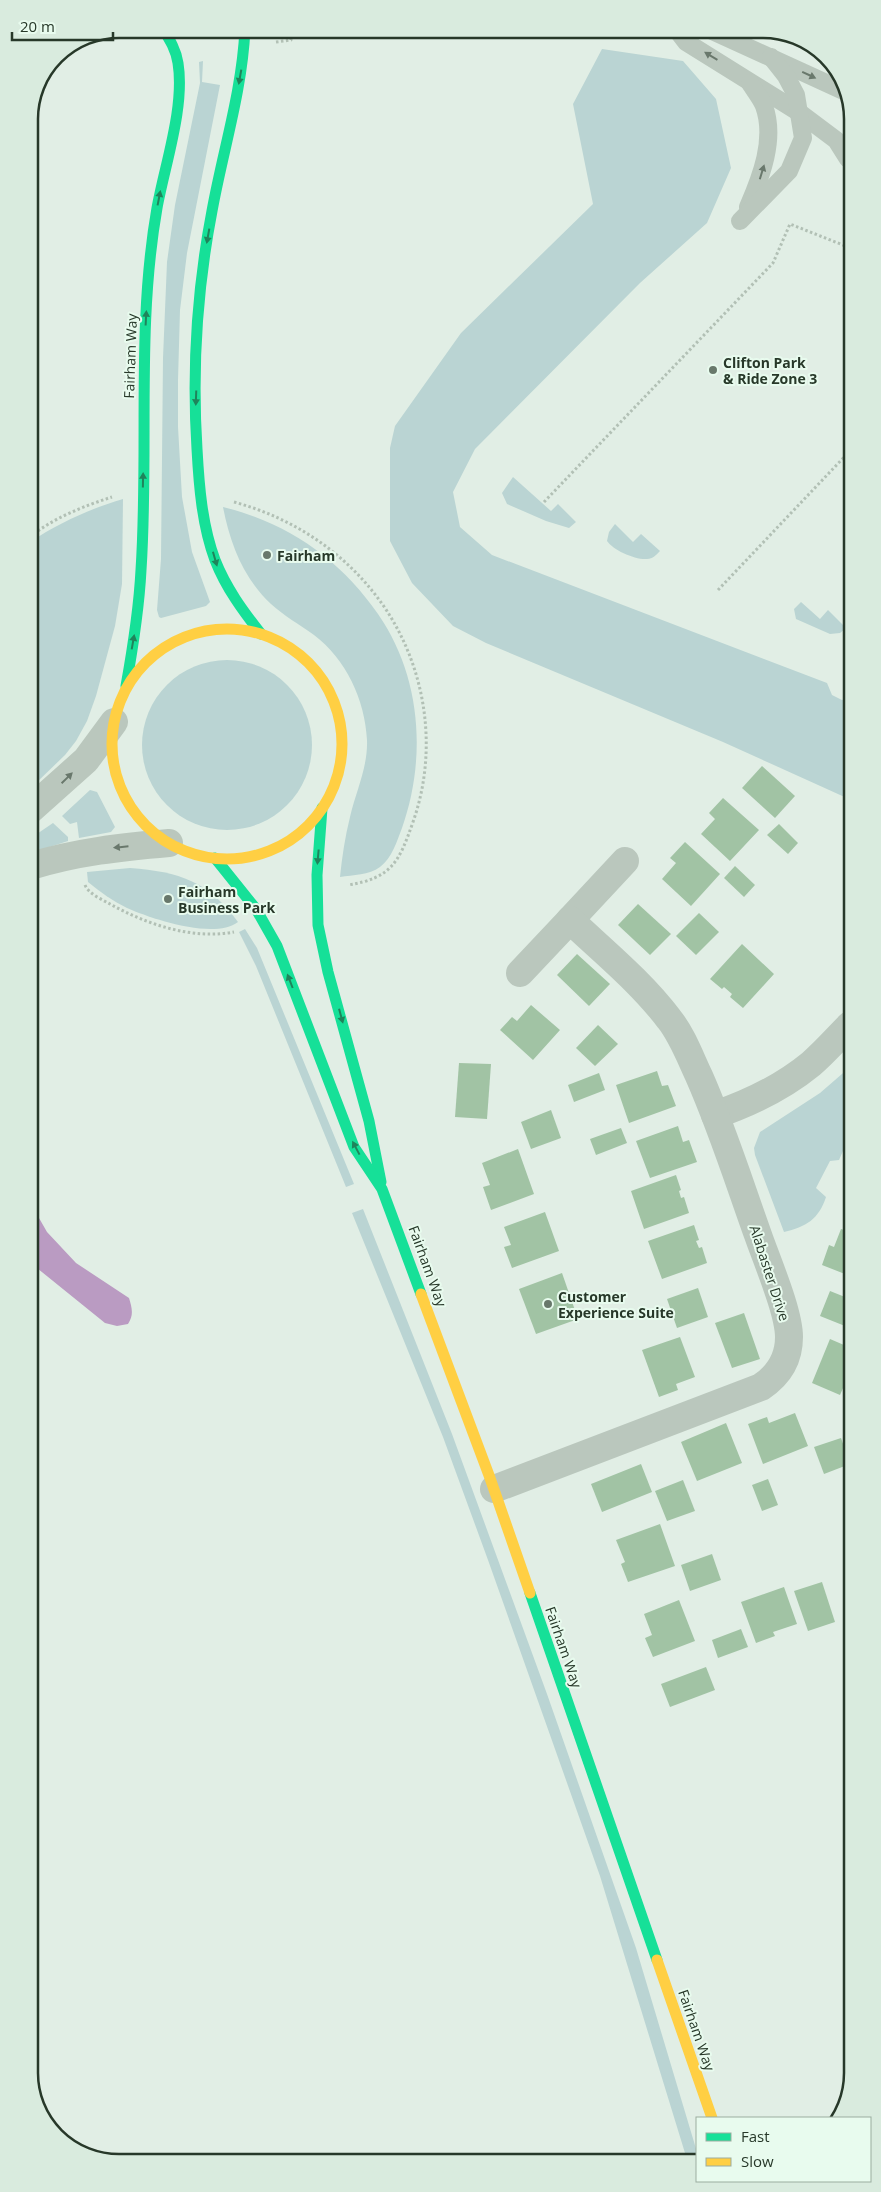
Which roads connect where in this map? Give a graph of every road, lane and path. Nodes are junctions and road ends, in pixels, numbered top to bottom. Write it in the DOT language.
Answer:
graph roads {
  1 [pos="169,38"];
  2 [pos="244,38"];
  3 [pos="291,38"];
  4 [pos="683,38"];
  5 [pos="728,38"];
  6 [pos="274,51"];
  7 [pos="771,57"];
  8 [pos="748,80"];
  9 [pos="837,88"];
  10 [pos="800,112"];
  11 [pos="844,152"];
  12 [pos="844,244"];
  13 [pos="844,457"];
  14 [pos="230,500"];
  15 [pos="544,502"];
  16 [pos="718,590"];
  17 [pos="261,634"];
  18 [pos="125,690"];
  19 [pos="114,722"];
  20 [pos="38,803"];
  21 [pos="322,808"];
  22 [pos="170,843"];
  23 [pos="216,858"];
  24 [pos="625,860"];
  25 [pos="38,864"];
  26 [pos="83,882"];
  27 [pos="346,886"];
  28 [pos="261,916"];
  29 [pos="570,920"];
  30 [pos="520,973"];
  31 [pos="844,1031"];
  32 [pos="716,1115"];
  33 [pos="382,1189"];
  34 [pos="494,1489"];
  35 [pos="712,2117"];
  18 -- 1 [label="street, Fairham Way, one-way"];
  2 -- 17 [label="street, one-way"];
  3 -- 6 [label="path"];
  8 -- 4 [label="lane, one-way"];
  5 -- 7 [label="lane"];
  7 -- 9 [label="lane, one-way"];
  7 -- 10 [label="lane"];
  8 -- 10 [label="lane"];
  10 -- 8 [label="lane, one-way"];
  10 -- 11 [label="lane"];
  12 -- 15 [label="path"];
  13 -- 16 [label="path"];
  14 -- 27 [label="path"];
  17 -- 18 [label="street"];
  17 -- 21 [label="street"];
  18 -- 19 [label="street"];
  20 -- 19 [label="street, one-way"];
  19 -- 22 [label="street"];
  21 -- 23 [label="street"];
  21 -- 33 [label="street, Fairham Way, one-way"];
  22 -- 23 [label="street"];
  22 -- 25 [label="street, one-way"];
  23 -- 28 [label="street, Fairham Way"];
  24 -- 29 [label="street"];
  26 -- 28 [label="path"];
  33 -- 28 [label="street, Fairham Way, one-way"];
  29 -- 30 [label="street"];
  29 -- 32 [label="street, Alabaster Drive"];
  31 -- 32 [label="street"];
  32 -- 34 [label="street, Alabaster Drive"];
  33 -- 34 [label="street, Fairham Way"];
  34 -- 35 [label="street, Fairham Way"];
}
